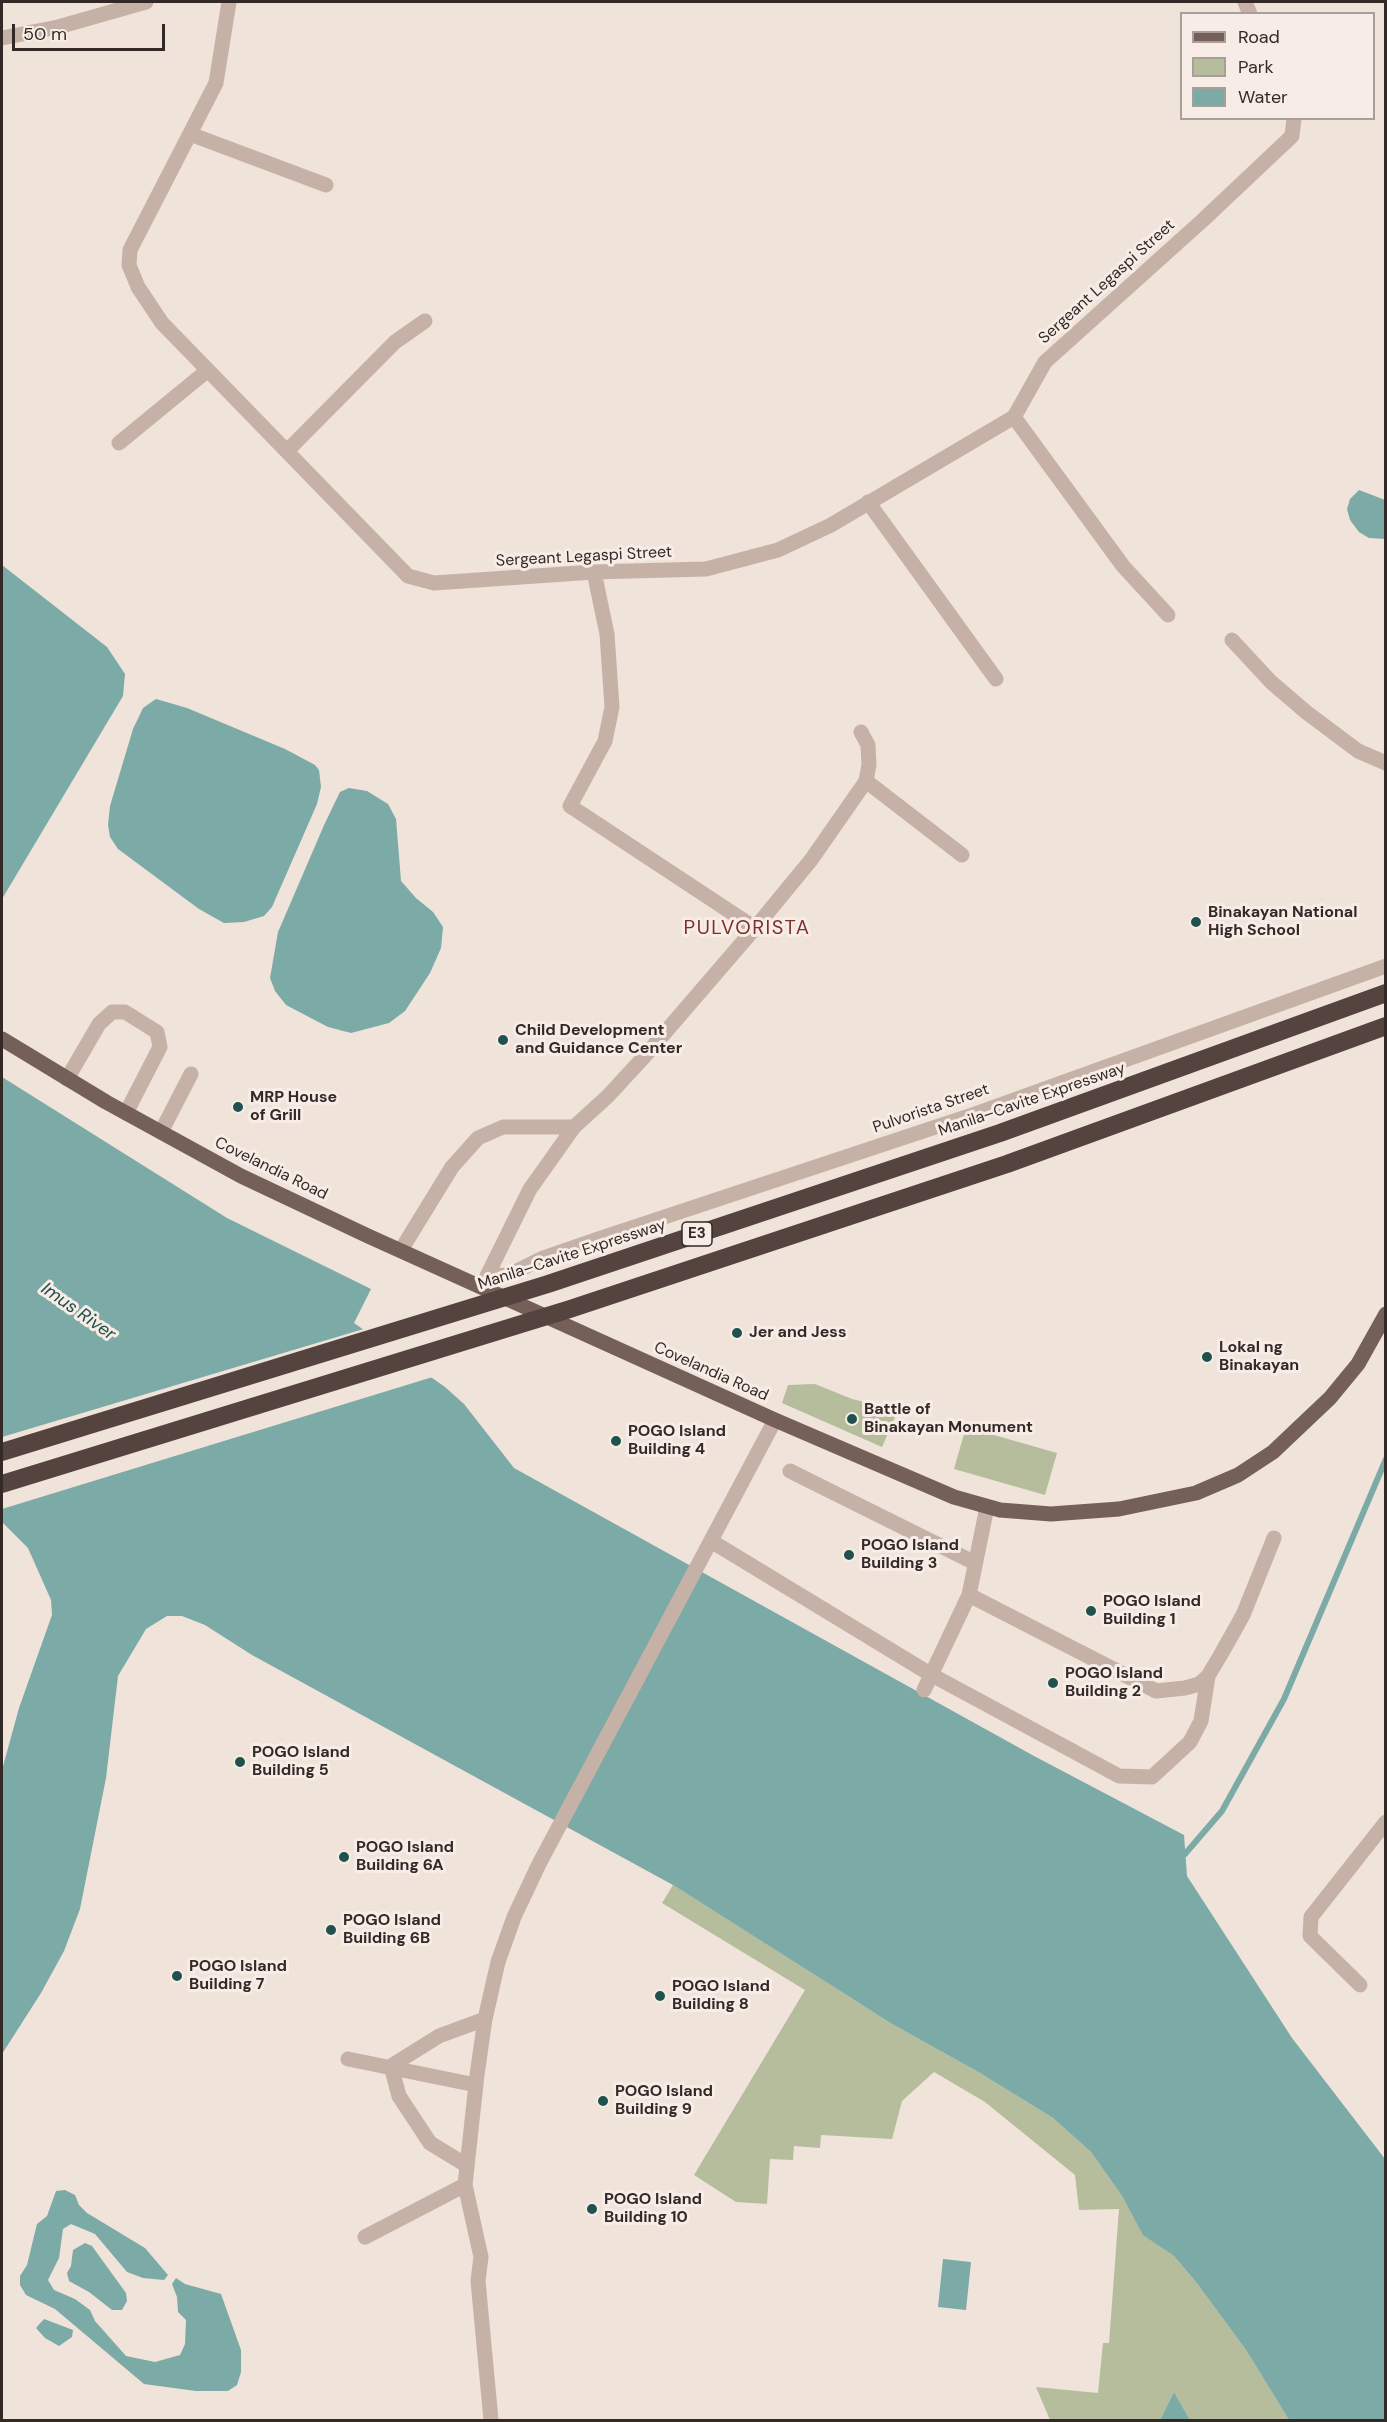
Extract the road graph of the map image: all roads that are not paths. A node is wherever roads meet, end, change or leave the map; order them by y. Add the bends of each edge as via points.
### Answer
1 (146, 2) edge
2 (229, 2) edge
3 (2, 38) edge
4 (1294, 120) edge
5 (190, 134) junction
6 (326, 185) dead end
7 (425, 321) dead end
8 (208, 370) junction
9 (1014, 417) junction
10 (118, 443) dead end
11 (287, 452) junction
12 (868, 502) junction
13 (594, 572) junction
14 (1168, 615) dead end
15 (1232, 640) dead end
16 (996, 679) dead end
17 (861, 732) dead end
18 (1386, 763) edge
19 (866, 781) junction
20 (962, 855) dead end
21 (755, 928) junction
22 (1386, 966) edge
23 (1386, 993) edge
24 (1386, 1026) edge
25 (2, 1039) edge
26 (191, 1074) dead end
27 (67, 1079) junction
28 (126, 1113) junction
29 (573, 1126) junction
30 (161, 1132) junction
31 (401, 1250) junction
32 (484, 1281) junction
33 (1386, 1314) edge
34 (775, 1420) junction
35 (2, 1452) edge
36 (790, 1471) dead end
37 (2, 1484) edge
38 (987, 1507) junction
39 (1274, 1538) dead end
40 (711, 1541) junction
41 (975, 1563) junction
42 (969, 1595) junction
43 (930, 1674) junction
44 (1208, 1676) junction
45 (924, 1690) dead end
46 (1386, 1822) edge
47 (1360, 1985) dead end
48 (485, 2019) junction
49 (348, 2059) dead end
50 (392, 2066) junction
51 (476, 2085) junction
52 (466, 2165) junction
53 (465, 2185) junction
54 (365, 2238) dead end
55 (491, 2421) edge

1 - 3 street
2 - 5 street, Sergeant Legaspi Street via 216,83
4 - 9 street, Sergeant Legaspi Street via 1292,136 1045,363
5 - 6 street
5 - 8 street, Sergeant Legaspi Street via 130,250 129,266 162,323
7 - 11 street via 395,342
8 - 10 street
8 - 11 street, Sergeant Legaspi Street
9 - 12 street, Sergeant Legaspi Street
9 - 14 street via 1123,566
11 - 13 street, Sergeant Legaspi Street via 408,576 434,583
12 - 13 street, Sergeant Legaspi Street via 778,550 742,561 706,569
12 - 16 street
13 - 21 street via 607,634 612,707 605,741 570,806
15 - 18 street via 1306,712 1358,751
17 - 19 street via 868,745
19 - 20 street
19 - 21 street via 811,860
21 - 29 street via 643,1058
22 - 32 street, Pulvorista Street via 975,1114 576,1246 509,1275
23 - 35 highway, Manila–Cavite Expressway / E3 via 1000,1132 548,1284
24 - 37 highway, E3 via 1007,1164 604,1298
25 - 27 main road, Covelandia Road
26 - 30 street
27 - 28 main road, Covelandia Road
27 - 28 street via 99,1024 112,1012 125,1011 157,1032 160,1047
28 - 30 main road, Covelandia Road
29 - 31 street via 503,1127 478,1138 452,1167
29 - 32 street via 530,1189
30 - 31 main road, Covelandia Road via 241,1176
31 - 32 main road, Covelandia Road
32 - 34 main road, Covelandia Road via 611,1348
33 - 38 main road, Covelandia Road via 1358,1364 1330,1398 1273,1452 1239,1475 1196,1492 1119,1509 1051,1514
34 - 38 main road, Covelandia Road via 954,1497
34 - 40 street
36 - 41 street
38 - 41 street
39 - 44 street via 1243,1615
40 - 43 street
40 - 48 street via 514,1917 498,1962
41 - 42 street
42 - 43 street
42 - 44 street via 1156,1691 1199,1684
43 - 44 street via 1119,1776 1152,1777 1190,1742 1201,1721
43 - 45 street
46 - 47 street via 1311,1917 1310,1936
48 - 50 street via 439,2036
48 - 51 street
49 - 50 street
50 - 51 street
50 - 52 street via 399,2096 430,2143
51 - 52 street
52 - 53 street
53 - 54 street
53 - 55 street via 481,2258 478,2281

